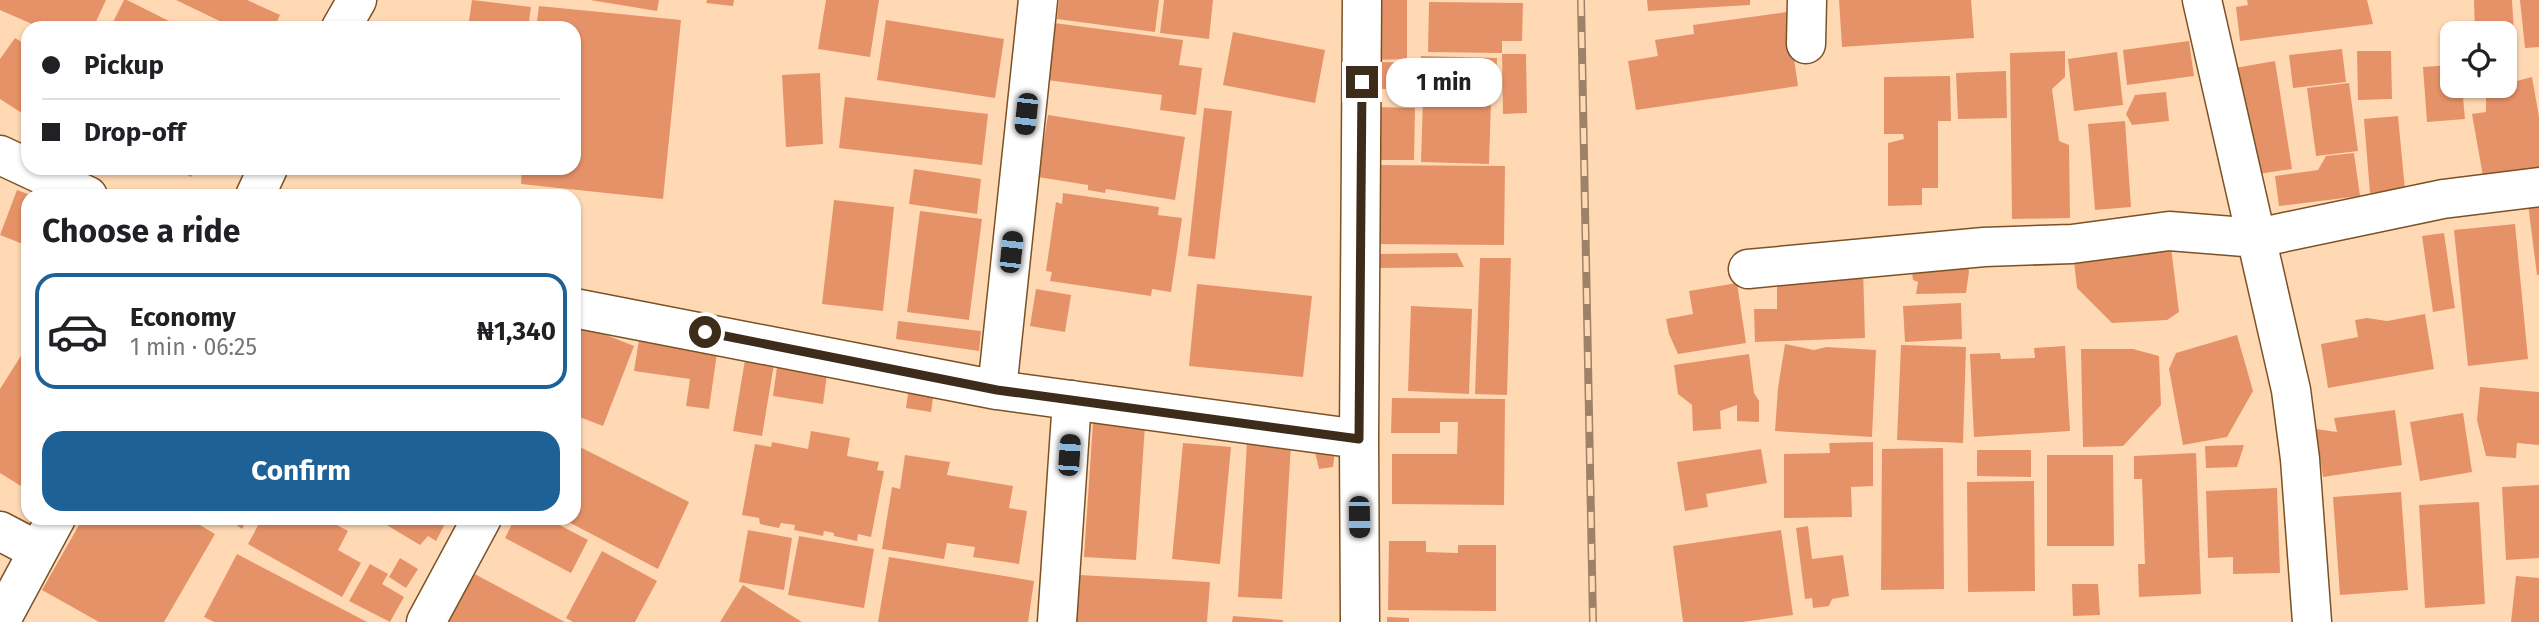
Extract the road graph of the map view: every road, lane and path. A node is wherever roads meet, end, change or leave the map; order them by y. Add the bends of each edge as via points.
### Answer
1 (357, 0) edge
2 (1038, 0) edge
3 (1362, 0) edge
4 (1807, 0) edge
5 (2202, 0) edge
6 (345, 21) edge
7 (1806, 44) dead end
8 (0, 155) edge
9 (21, 165) edge
10 (43, 175) edge
11 (2539, 187) edge
12 (73, 189) edge
13 (2257, 238) junction
14 (1748, 269) dead end
15 (581, 316) edge
16 (997, 390) junction
17 (1072, 400) junction
18 (1359, 439) junction
19 (52, 525) edge
20 (478, 525) edge
21 (0, 531) edge
22 (38, 551) junction
23 (0, 622) edge
24 (426, 622) edge
25 (1057, 622) edge
26 (1360, 622) edge
27 (2312, 622) edge

1 - 6 street
2 - 16 street
3 - 18 street
4 - 7 street
5 - 13 street
8 - 9 street
10 - 12 street
11 - 13 street via 2443,199
13 - 14 street via 2169,231 2072,244 1984,247
13 - 27 street via 2291,390
15 - 16 street via 778,345
16 - 17 street
17 - 18 street
17 - 25 street
18 - 26 street
19 - 22 street
20 - 24 street
21 - 22 street
22 - 23 street

